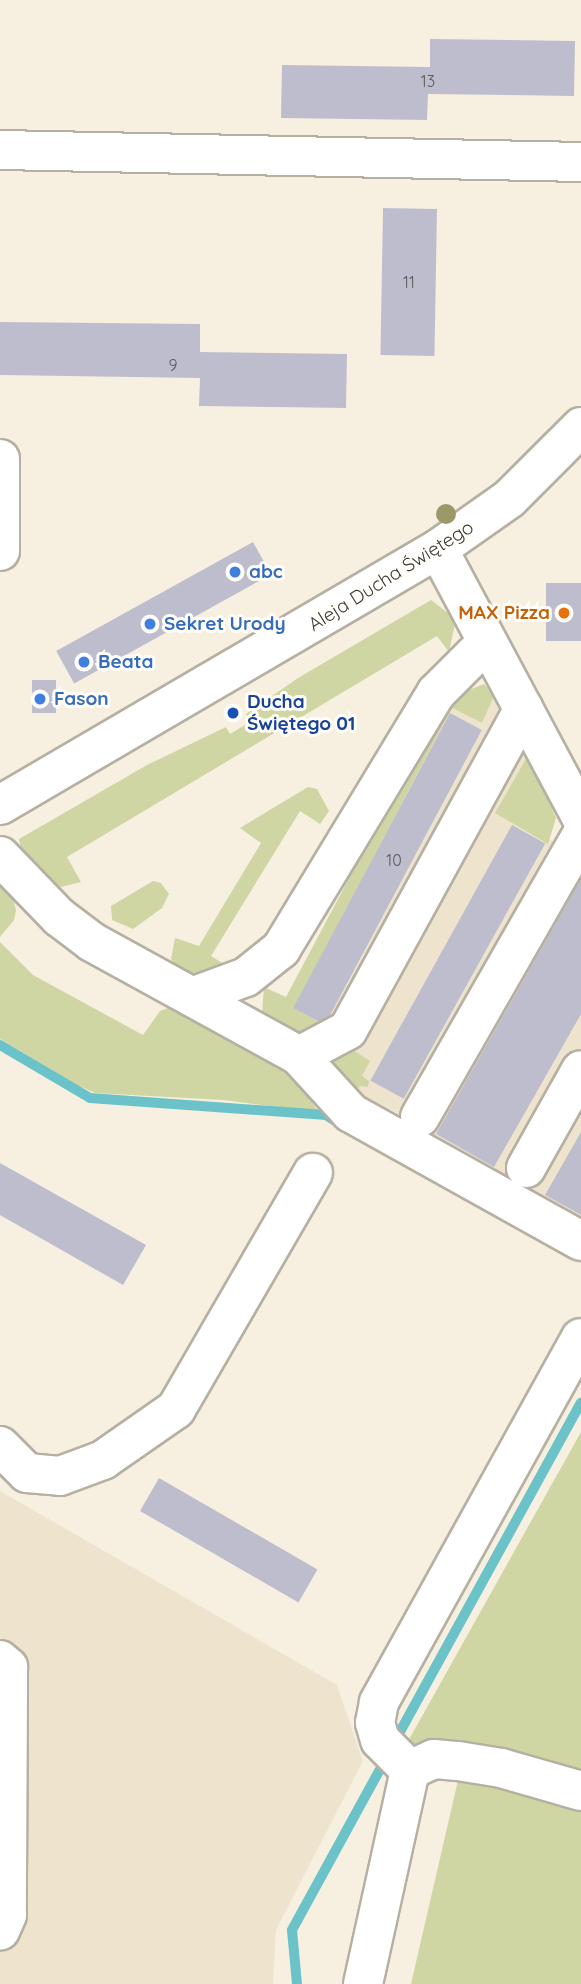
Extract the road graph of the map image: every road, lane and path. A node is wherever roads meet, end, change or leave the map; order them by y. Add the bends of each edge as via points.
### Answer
1 (0, 150) edge
2 (581, 162) edge
3 (580, 429) edge
4 (0, 459) edge
5 (438, 549) junction
6 (0, 551) edge
7 (487, 642) junction
8 (524, 709) junction
9 (0, 805) edge
10 (581, 817) edge
11 (581, 836) edge
12 (0, 856) edge
13 (194, 996) junction
14 (299, 1056) junction
15 (581, 1070) edge
16 (420, 1117) dead end
17 (526, 1168) dead end
18 (313, 1173) dead end
19 (581, 1241) edge
20 (581, 1338) edge
21 (0, 1446) edge
22 (0, 1660) edge
23 (410, 1770) junction
24 (581, 1791) edge
25 (0, 1931) edge
26 (363, 1984) edge

1 - 2 street
3 - 5 street, Aleja Ducha Świętego via 509,499
4 - 6 street
5 - 7 street
5 - 9 street, Aleja Ducha Świętego
7 - 8 street
7 - 13 street via 436,693 281,948 246,977
8 - 10 street
8 - 14 street via 348,1030
11 - 16 street
12 - 13 street via 59,917 92,942 135,970
13 - 14 street
14 - 19 street via 351,1113
15 - 17 street
18 - 21 street via 176,1409 103,1461 60,1476 27,1473
20 - 23 street via 379,1702 375,1723 380,1740
22 - 25 street via 8,1667 8,1689 7,1915
23 - 24 street via 434,1759 458,1761
23 - 26 street

